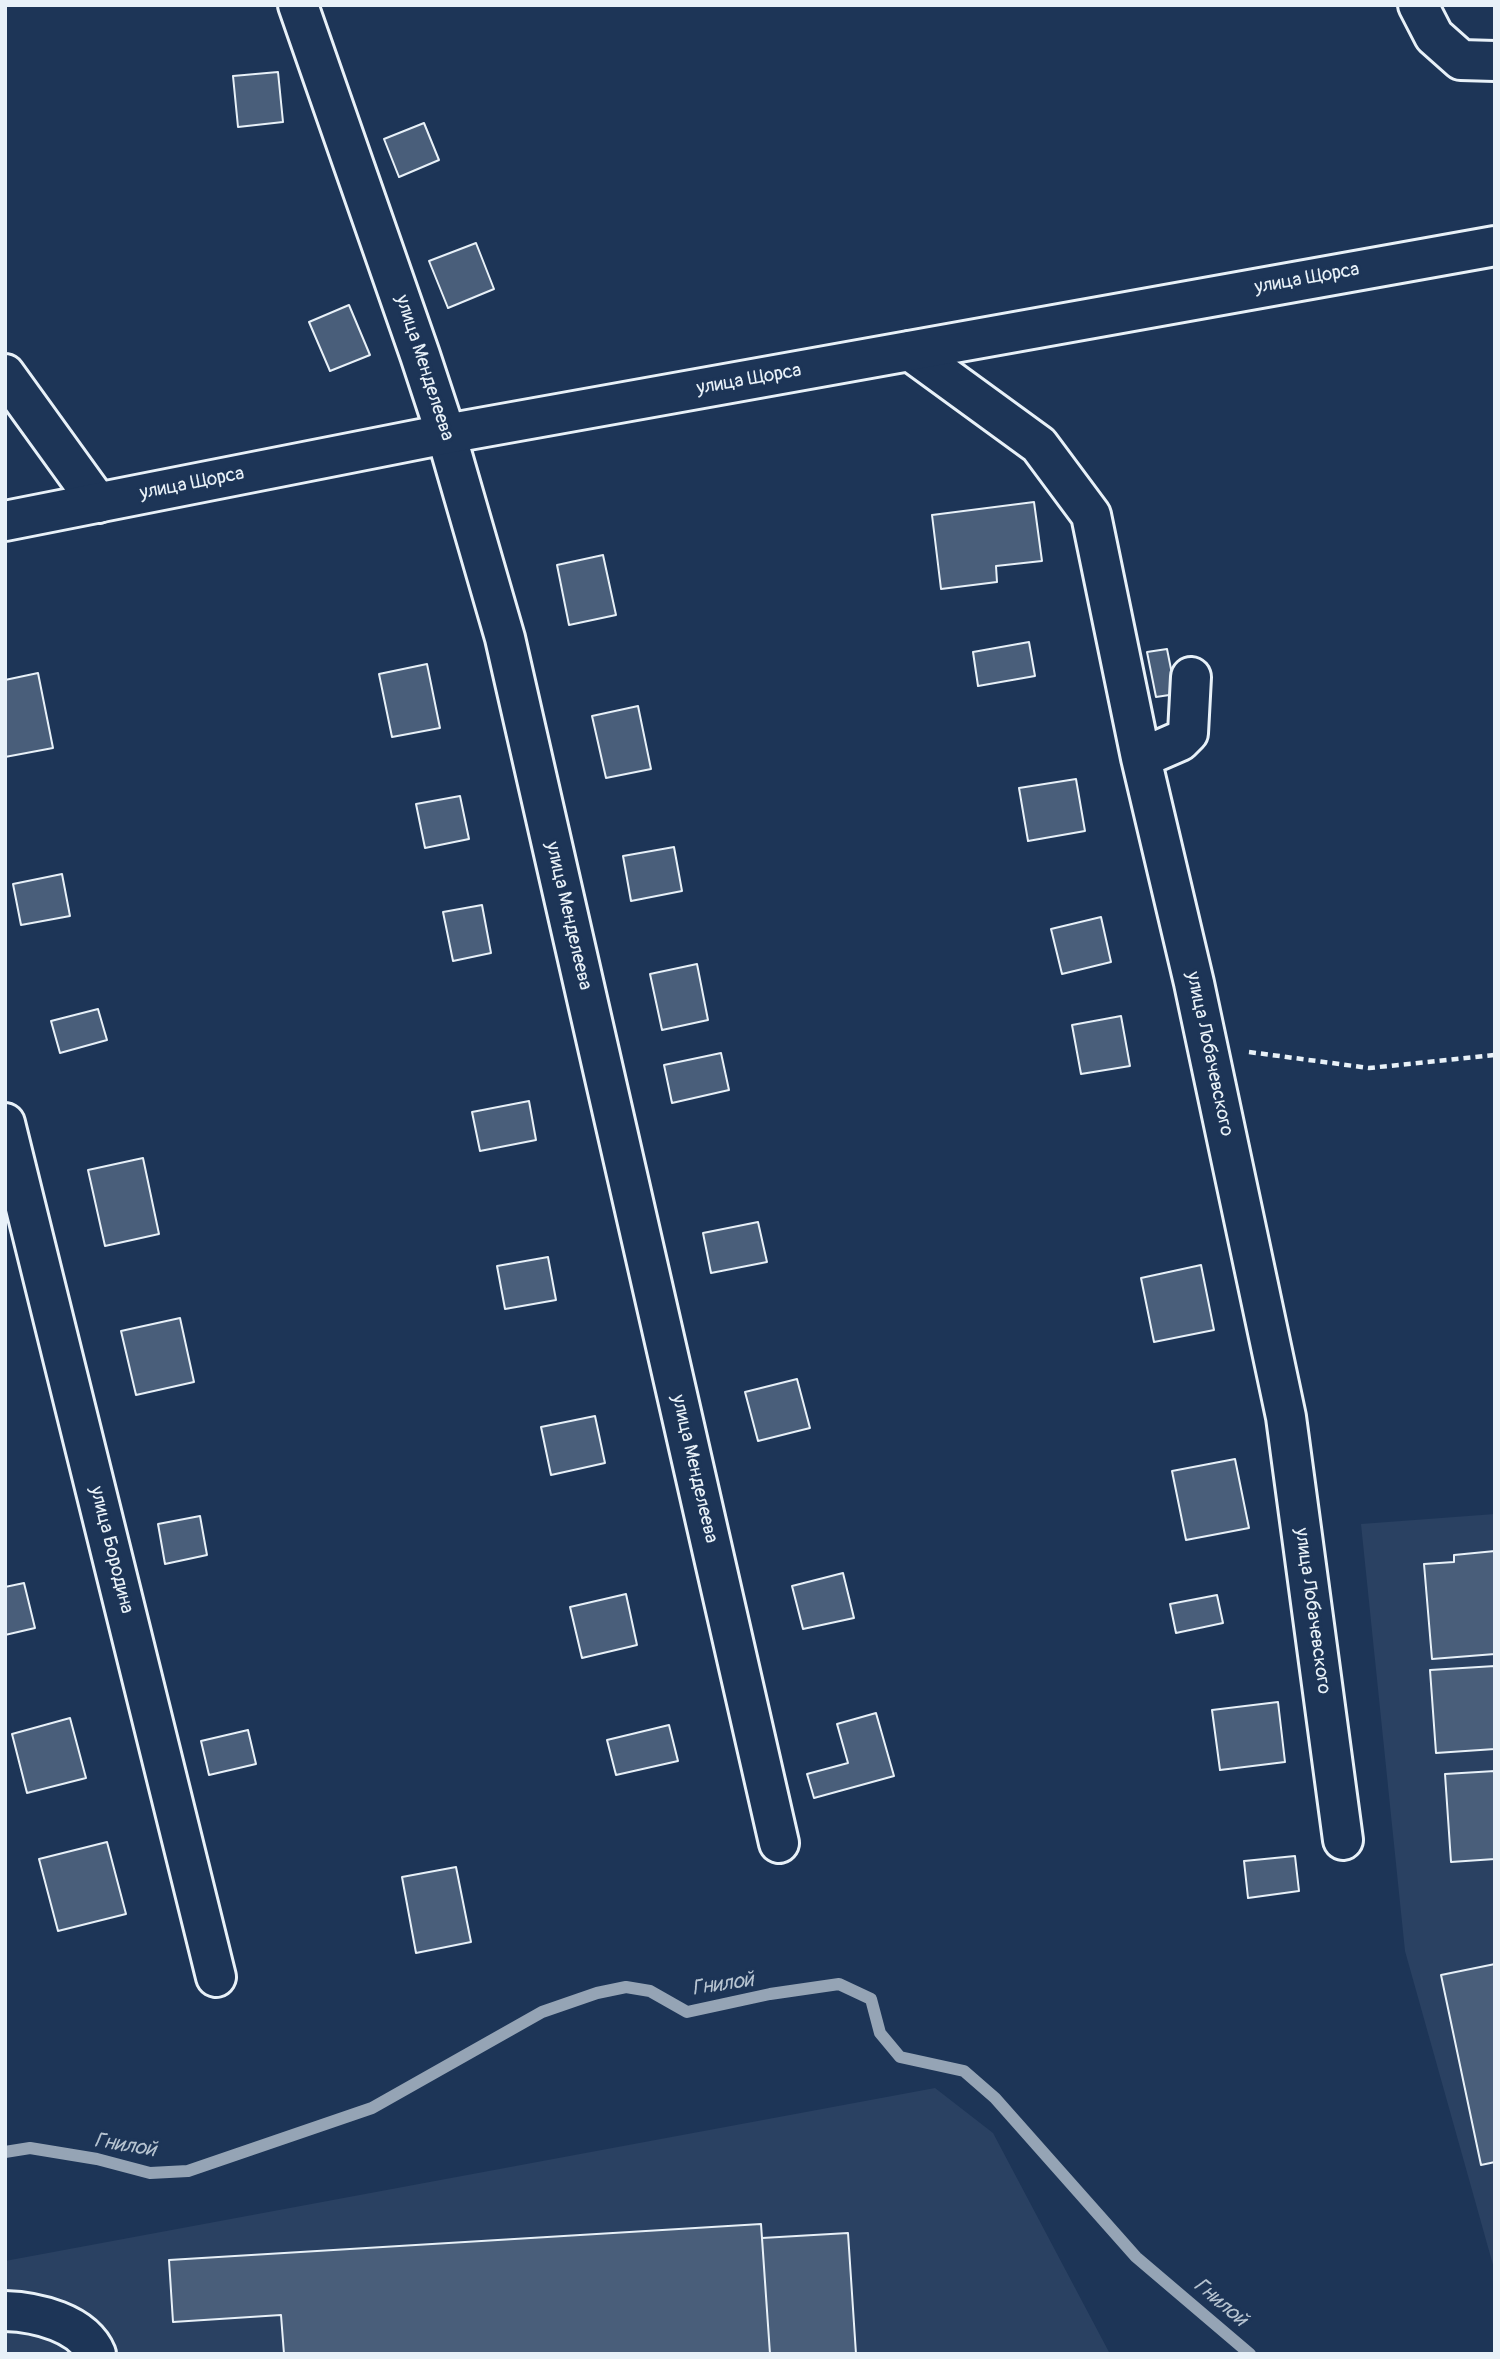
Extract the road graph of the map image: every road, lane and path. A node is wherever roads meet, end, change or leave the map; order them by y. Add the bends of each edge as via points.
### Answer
1 (298, 5) edge
2 (1418, 5) edge
3 (1495, 61) edge
4 (1495, 246) edge
5 (910, 351) junction
6 (5, 374) edge
7 (446, 434) junction
8 (98, 503) junction
9 (5, 521) edge
10 (1191, 677) dead end
11 (1141, 758) junction
12 (1209, 1052) junction
13 (1495, 1055) edge
14 (5, 1123) edge
15 (1343, 1840) dead end
16 (779, 1843) dead end
17 (216, 1977) dead end
18 (5, 2311) edge
19 (96, 2354) edge

1 - 7 street, улица Менделеева
2 - 3 street via 1434,36 1461,60
4 - 5 street, улица Щорса
5 - 7 street, улица Щорса
5 - 11 street, улица Лобачевского via 1040,445 1091,514
6 - 8 street
7 - 8 street, улица Щорса
7 - 16 street, улица Менделеева via 505,638
8 - 9 street, улица Щорса
10 - 11 street via 1188,733
11 - 12 street, улица Лобачевского
12 - 13 path via 1254,1052 1369,1068
12 - 15 street, улица Лобачевского via 1286,1417
14 - 17 street, улица Бородина
18 - 19 street via 60,2322 91,2341

